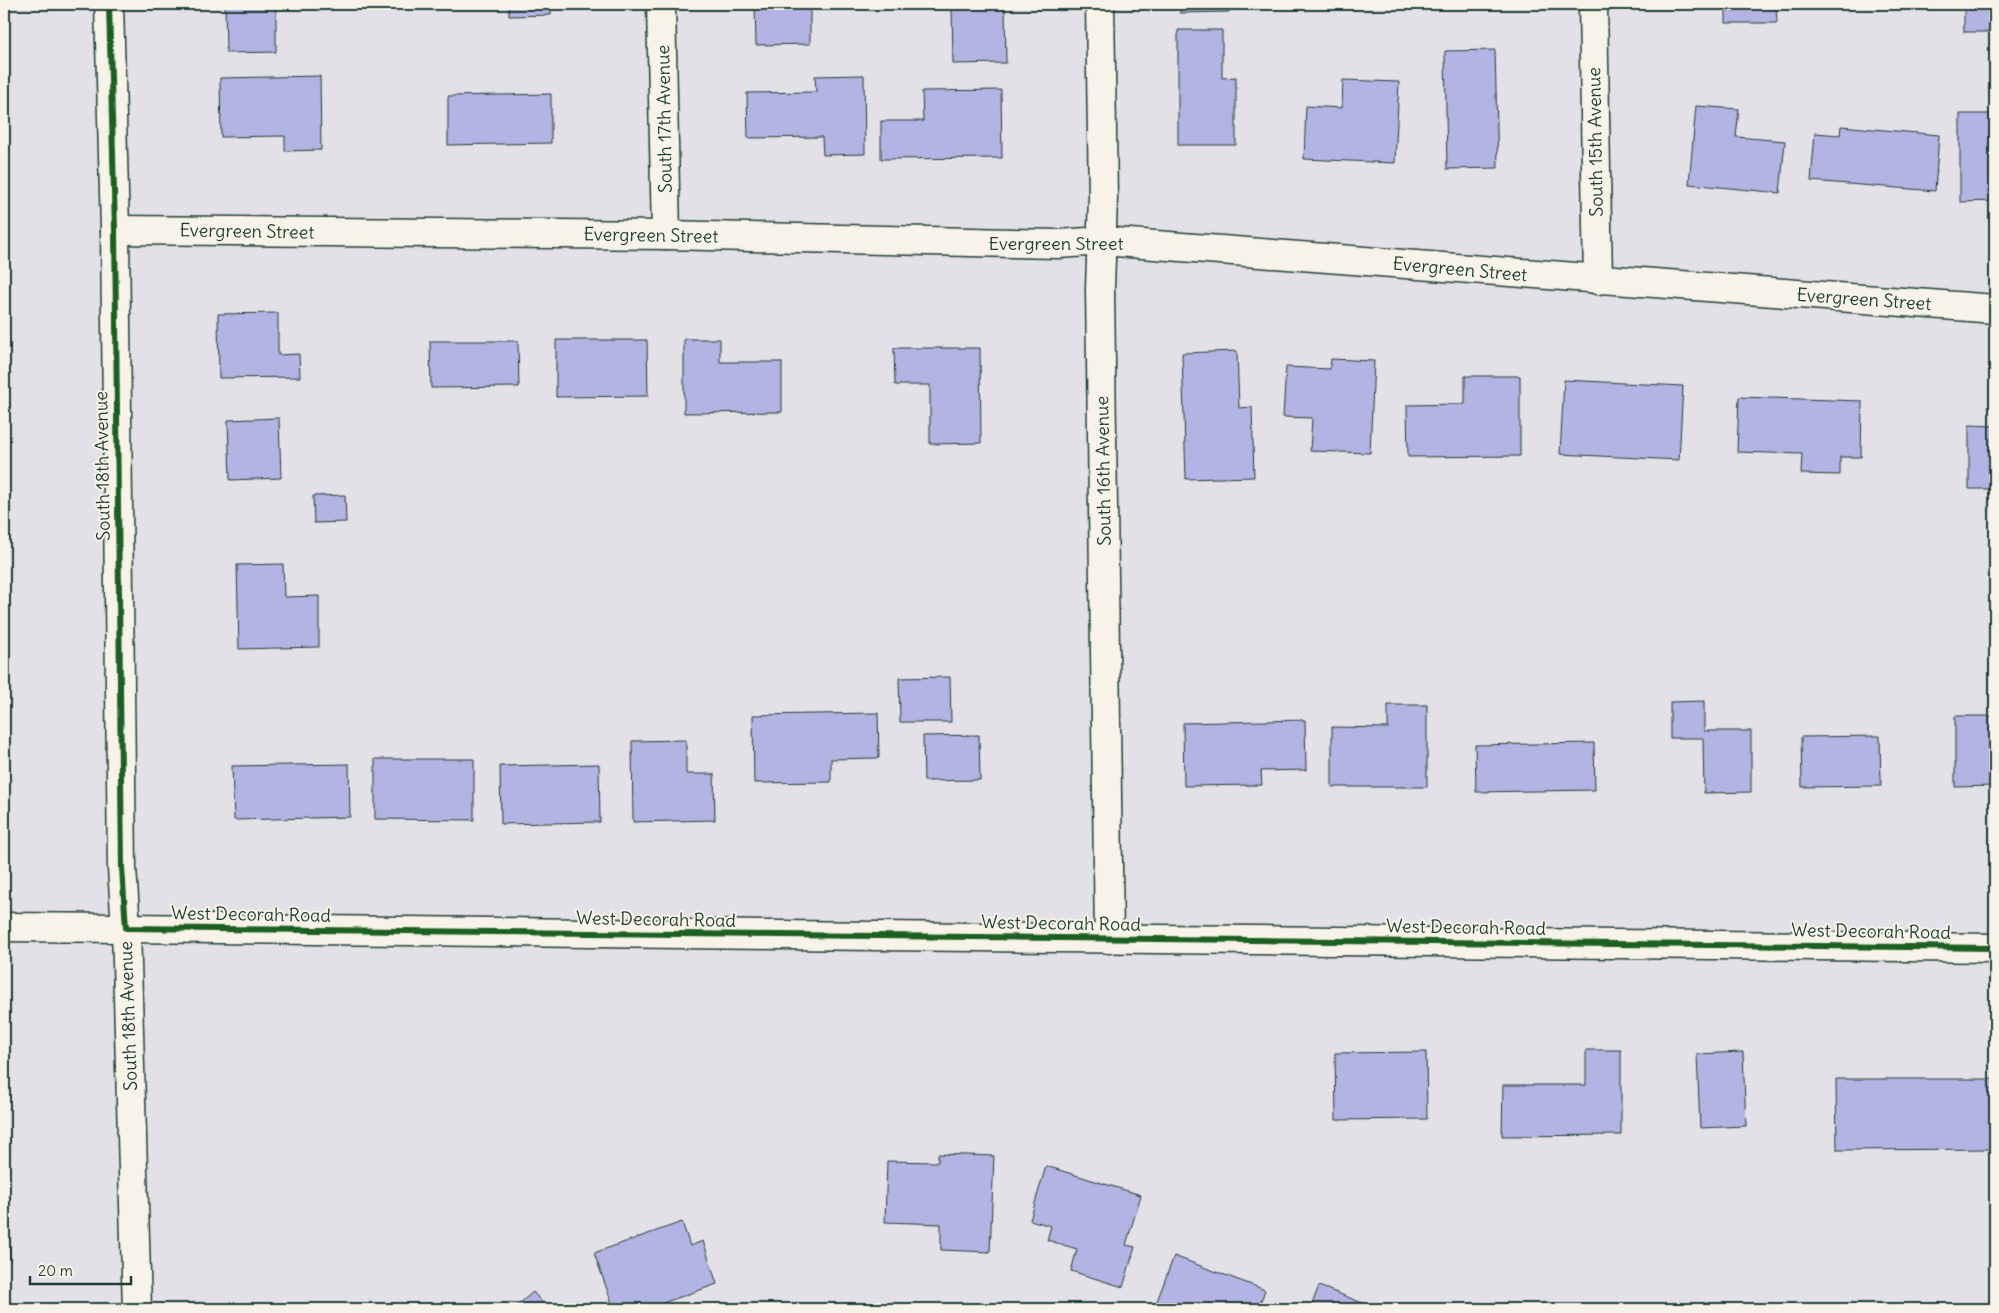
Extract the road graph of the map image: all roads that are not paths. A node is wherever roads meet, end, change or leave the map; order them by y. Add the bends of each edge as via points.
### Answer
1 (109, 4) edge
2 (661, 4) edge
3 (1100, 4) edge
4 (1593, 4) edge
5 (115, 230) junction
6 (666, 235) junction
7 (1103, 242) junction
8 (1598, 280) junction
9 (1995, 309) edge
10 (4, 927) edge
11 (126, 928) junction
12 (1109, 939) junction
13 (1995, 948) edge
14 (137, 1309) edge

1 - 5 street, South 18th Avenue
2 - 6 street, South 17th Avenue
3 - 7 street, South 16th Avenue
4 - 8 street, South 15th Avenue
5 - 6 street, Evergreen Street
5 - 11 street, South 18th Avenue via 122,868
6 - 7 street, Evergreen Street via 1058,244
7 - 8 street, Evergreen Street
7 - 12 street, South 16th Avenue via 1100,289
8 - 9 street, Evergreen Street
10 - 11 street, West Decorah Road
11 - 12 street, West Decorah Road
11 - 14 street, South 18th Avenue
12 - 13 street, West Decorah Road

